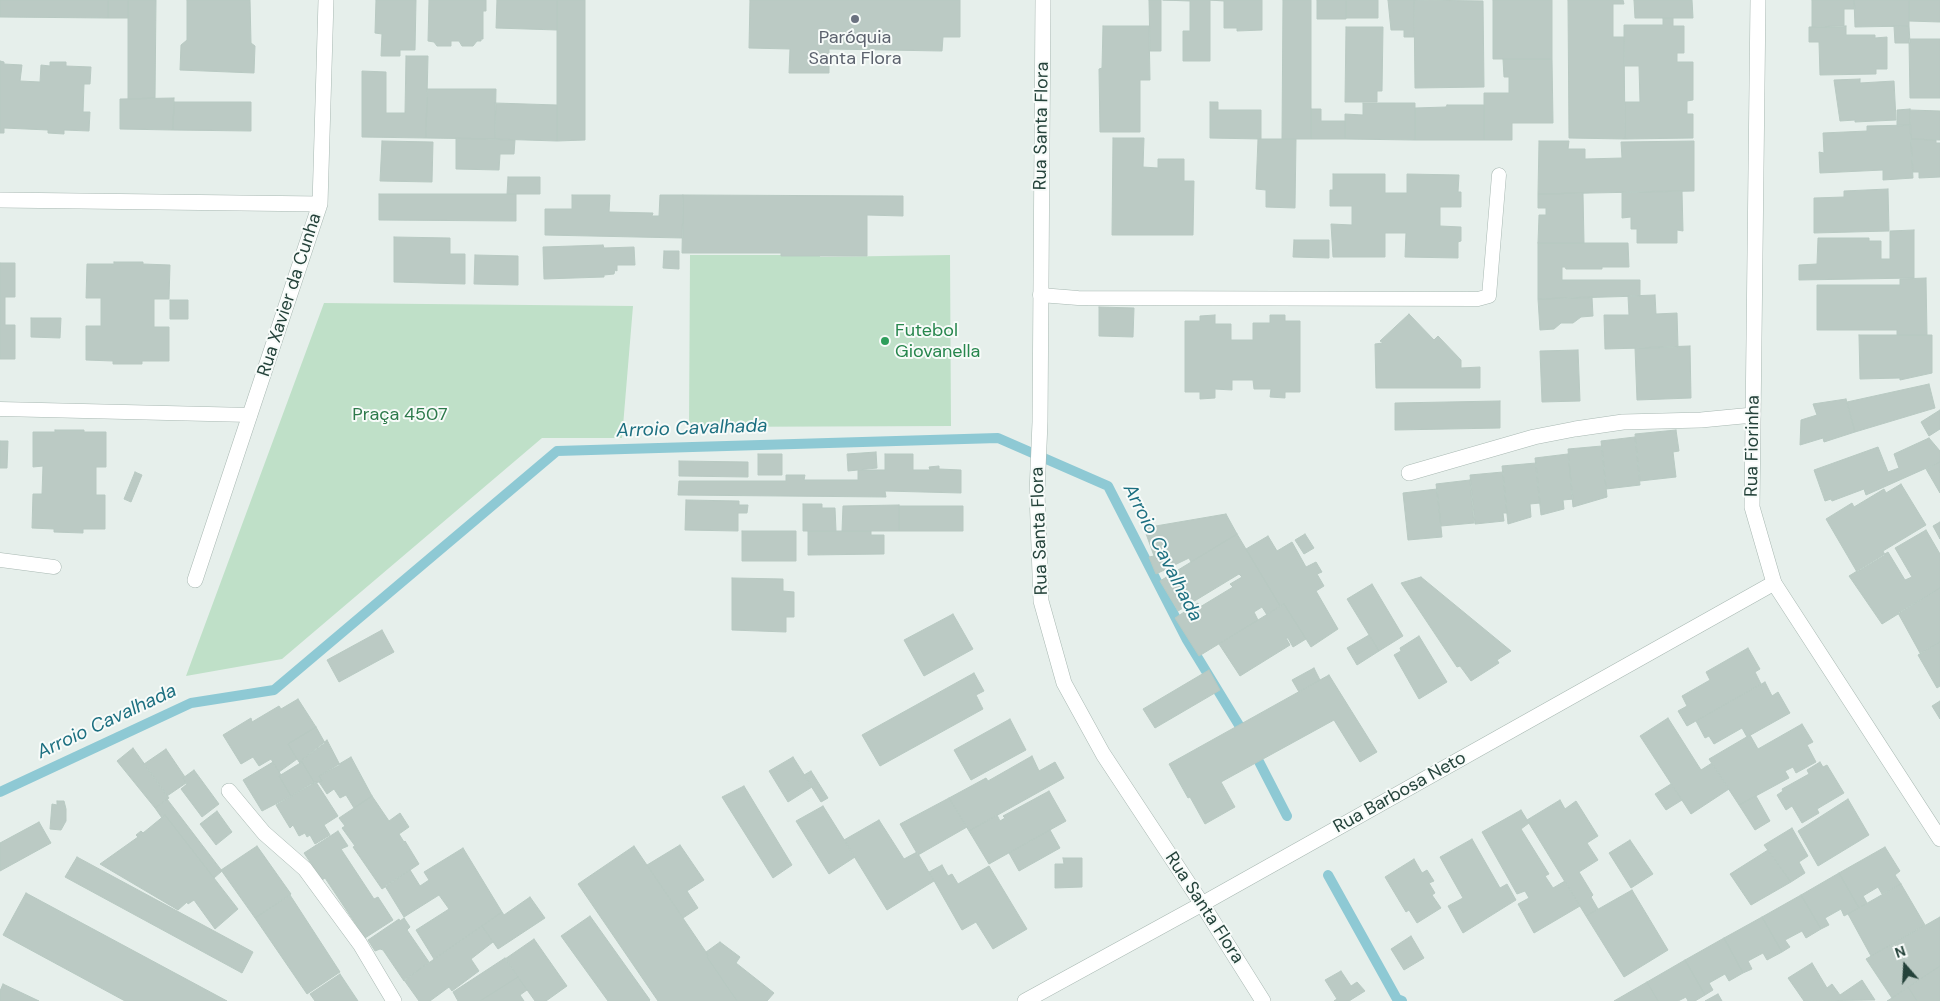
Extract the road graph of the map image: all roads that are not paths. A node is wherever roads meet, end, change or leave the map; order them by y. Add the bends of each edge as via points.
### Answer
1 (326, 0) edge
2 (1043, 0) edge
3 (1758, 0) edge
4 (1499, 175) dead end
5 (0, 200) edge
6 (320, 204) junction
7 (1040, 295) junction
8 (0, 409) edge
9 (250, 414) junction
10 (1753, 415) junction
11 (1409, 473) dead end
12 (0, 560) edge
13 (54, 568) dead end
14 (194, 580) dead end
15 (1774, 583) junction
16 (229, 791) dead end
17 (1940, 839) edge
18 (1202, 904) junction
19 (394, 1001) edge
20 (1025, 1001) edge
21 (1263, 1001) edge

1 - 6 street, Rua Xavier da Cunha
2 - 7 street, Rua Santa Flora
3 - 10 street, Rua Fiorinha
4 - 7 lane via 1489,296 1478,299 1078,298
5 - 6 street
6 - 9 street, Rua Xavier da Cunha
7 - 18 street, Rua Santa Flora via 1037,493 1041,601 1064,683 1103,754
8 - 9 lane
9 - 14 street, Rua Xavier da Cunha
10 - 11 street via 1623,422 1575,429
10 - 15 street, Rua Fiorinha via 1752,507
12 - 13 lane
15 - 17 street, Rua Fiorinha
15 - 18 street, Rua Barbosa Neto
16 - 19 street via 264,833 305,869 360,944
18 - 20 street, Rua Barbosa Neto
18 - 21 street, Rua Santa Flora

